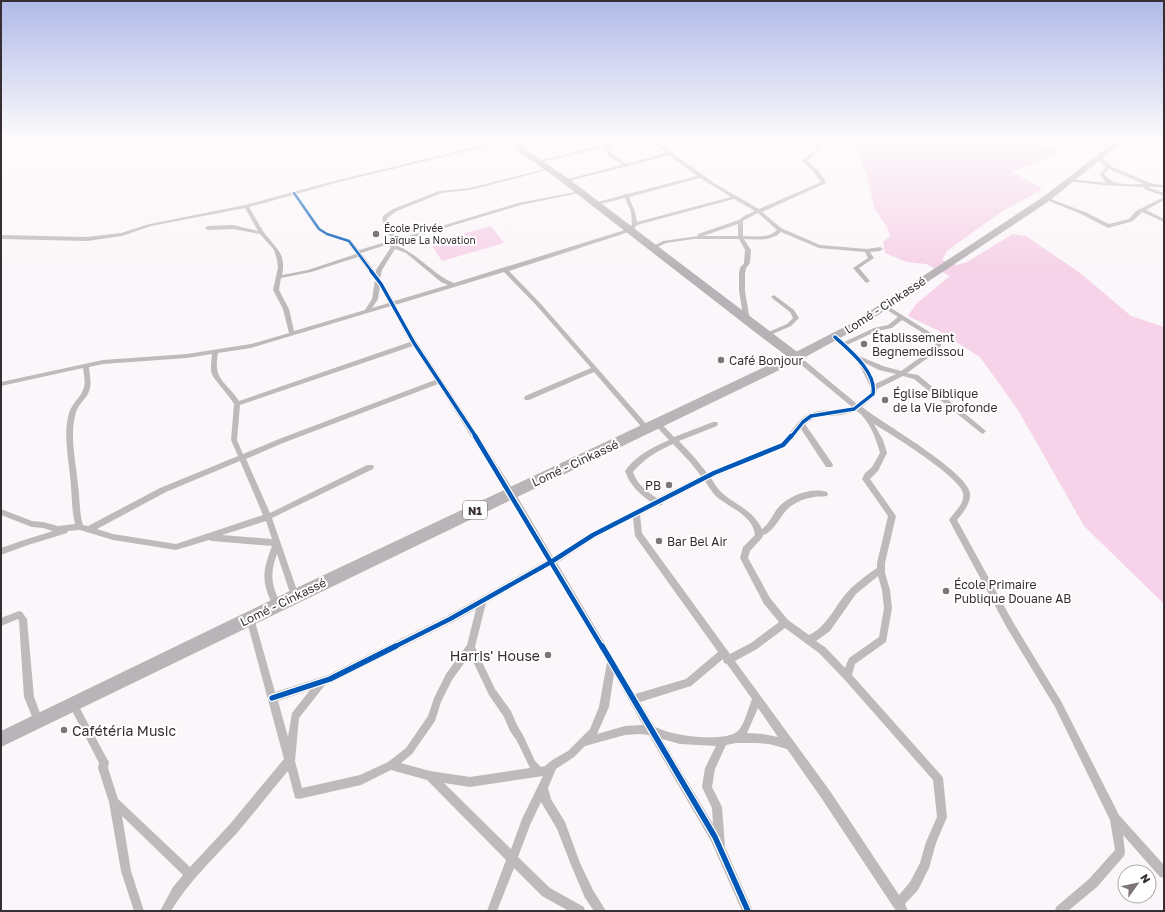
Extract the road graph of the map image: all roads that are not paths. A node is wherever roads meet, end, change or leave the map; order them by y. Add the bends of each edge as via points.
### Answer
1 (337, 183) edge
2 (495, 183) edge
3 (568, 183) edge
4 (676, 183) edge
5 (712, 183) edge
6 (823, 183) edge
7 (1065, 183) edge
8 (1092, 183) edge
9 (1111, 183) edge
10 (1146, 183) edge
11 (1115, 185) junction
12 (1142, 186) junction
13 (1154, 186) junction
14 (1164, 186) edge
15 (1164, 190) edge
16 (579, 192) junction
17 (294, 193) junction
18 (626, 195) junction
19 (1164, 195) edge
20 (735, 197) junction
21 (1164, 198) edge
22 (1046, 199) junction
23 (596, 204) junction
24 (246, 206) junction
25 (1150, 207) junction
26 (1142, 210) junction
27 (758, 211) junction
28 (1162, 220) edge
29 (741, 221) junction
30 (633, 227) junction
31 (208, 228) dead end
32 (779, 229) junction
33 (262, 233) junction
34 (1, 237) edge
35 (694, 237) junction
36 (740, 237) junction
37 (756, 239) junction
38 (397, 241) junction
39 (387, 244) junction
40 (746, 245) junction
41 (394, 246) junction
42 (652, 248) junction
43 (880, 249) dead end
44 (867, 251) junction
45 (359, 254) junction
46 (504, 270) junction
47 (280, 277) junction
48 (377, 278) junction
49 (867, 281) dead end
50 (453, 285) junction
51 (774, 297) dead end
52 (391, 304) junction
53 (884, 306) junction
54 (367, 311) junction
55 (902, 317) junction
56 (747, 321) junction
57 (292, 333) junction
58 (766, 335) junction
59 (839, 340) junction
60 (414, 343) junction
61 (215, 353) junction
62 (796, 357) junction
63 (858, 358) junction
64 (86, 365) junction
65 (595, 369) junction
66 (902, 374) junction
67 (439, 381) junction
68 (1, 384) edge
69 (874, 388) junction
70 (527, 398) dead end
71 (237, 404) junction
72 (858, 407) junction
73 (866, 414) junction
74 (801, 423) junction
75 (715, 424) dead end
76 (652, 426) junction
77 (983, 431) dead end
78 (674, 441) junction
79 (242, 456) junction
80 (830, 465) dead end
81 (370, 467) dead end
82 (706, 478) junction
83 (511, 493) junction
84 (824, 494) dead end
85 (659, 503) junction
86 (1, 512) edge
87 (636, 514) junction
88 (268, 516) junction
89 (80, 527) junction
90 (88, 530) junction
91 (759, 533) junction
92 (208, 537) junction
93 (277, 543) junction
94 (1, 552) edge
95 (551, 562) junction
96 (881, 570) junction
97 (295, 596) junction
98 (482, 601) junction
99 (277, 605) junction
100 (250, 618) junction
101 (1, 622) edge
102 (785, 623) junction
103 (809, 640) junction
104 (471, 647) junction
105 (725, 657) junction
106 (611, 662) junction
107 (847, 676) junction
108 (321, 684) junction
109 (272, 698) junction
110 (634, 699) junction
111 (756, 700) junction
112 (73, 704) junction
113 (38, 721) junction
114 (654, 733) junction
115 (736, 738) junction
116 (1, 739) edge
117 (723, 741) junction
118 (583, 742) junction
119 (790, 745) junction
120 (290, 760) junction
121 (555, 764) junction
122 (391, 765) junction
123 (539, 772) junction
124 (430, 776) junction
125 (543, 788) junction
126 (114, 802) junction
127 (1115, 818) junction
128 (720, 848) junction
129 (512, 856) junction
130 (1164, 873) edge
131 (190, 875) junction
132 (900, 908) edge
133 (139, 911) edge
134 (165, 911) edge
135 (492, 911) edge
136 (580, 911) edge
137 (601, 911) edge
138 (748, 911) edge
139 (1060, 911) edge

1 - 17 street
2 - 38 street via 441,192 395,210 385,217 384,222
3 - 16 main road
4 - 18 street
5 - 20 street
6 - 27 street
7 - 22 highway, Lomé - Cinkassé / N1
8 - 11 street
9 - 11 street
10 - 13 street
11 - 12 street
12 - 13 street
12 - 19 street
13 - 14 street
13 - 15 street
16 - 23 main road
16 - 38 street via 520,204
17 - 24 street
17 - 45 street via 320,229 326,234 349,241
18 - 23 street
18 - 30 street via 633,212
20 - 27 street
20 - 30 street
21 - 25 street
22 - 26 street via 1108,226 1131,220
22 - 53 highway, Lomé - Cinkassé / N1
23 - 30 main road
24 - 33 street
24 - 34 street via 150,225 122,234 87,239
25 - 26 street
25 - 28 street
26 - 28 street
27 - 29 street
27 - 32 street
29 - 35 street
29 - 36 street
30 - 42 main road
30 - 46 street
31 - 33 street via 233,227
32 - 37 street via 775,235
32 - 44 street via 814,245
33 - 47 street via 279,255 282,265
35 - 36 street
35 - 42 street via 665,242
36 - 37 street
36 - 40 street
37 - 40 street
38 - 39 street
39 - 41 street
39 - 45 street
40 - 56 street via 747,263 742,272 742,291
41 - 48 street via 380,267
41 - 50 street via 416,257 443,281
42 - 56 main road
43 - 44 street
44 - 49 street via 871,258 856,268
45 - 47 street via 309,271
45 - 48 street
46 - 50 street
46 - 65 street via 529,294
47 - 57 street via 276,290 286,309
48 - 52 street
48 - 54 street via 374,299
50 - 52 street
51 - 58 street via 792,311 796,318 789,325
52 - 54 street
52 - 60 street
53 - 55 street
53 - 59 highway, Lomé - Cinkassé / N1
54 - 57 street
55 - 59 street via 890,327
55 - 66 street via 937,339 940,344
56 - 58 main road
57 - 61 street via 251,346
58 - 62 main road
59 - 62 highway, Lomé - Cinkassé / N1
59 - 63 street
60 - 67 street
60 - 71 street
61 - 64 street
61 - 71 street via 212,368 219,383
62 - 72 street
62 - 76 highway, Lomé - Cinkassé / N1
63 - 66 street
63 - 69 street
64 - 68 street
64 - 89 street via 86,392 73,411 69,443 76,516
65 - 70 street
65 - 76 street
66 - 69 street
66 - 77 street via 922,381
67 - 79 street
67 - 83 street
69 - 72 street via 873,394
71 - 79 street via 234,440
72 - 73 street
72 - 74 street via 812,416
73 - 96 street via 884,452 866,479 892,516
73 - 127 street via 926,455 958,480 965,489 964,505 953,520 1010,625 1058,704
74 - 80 street
74 - 82 street via 783,445
75 - 78 street
76 - 78 street
76 - 83 highway, Lomé - Cinkassé / N1
78 - 82 street
78 - 85 street via 642,457 629,471 630,477 640,489
79 - 88 street
79 - 90 street via 163,490
81 - 88 street
82 - 85 street
82 - 91 street via 718,493 743,511
83 - 95 street
83 - 97 highway, Lomé - Cinkassé / N1
84 - 91 street via 809,494 787,505 778,513 770,527
85 - 87 street
86 - 89 street via 32,524 58,529
87 - 95 street
87 - 105 street via 638,534
88 - 92 street
88 - 93 street
89 - 90 street
89 - 94 street
90 - 92 street via 176,547
91 - 102 street via 746,549 744,558 767,601
92 - 93 street
93 - 97 street
93 - 99 street via 266,576
95 - 98 street
95 - 106 street
96 - 103 street via 865,580 846,599 821,635
96 - 107 street via 888,608 883,639 852,661
97 - 99 highway, Lomé - Cinkassé / N1
98 - 104 street
98 - 108 street
99 - 100 highway, Lomé - Cinkassé / N1
100 - 109 street
100 - 112 highway, Lomé - Cinkassé / N1
101 - 113 street via 19,615 23,619 29,697
102 - 103 street
102 - 105 street via 754,646
103 - 107 street
104 - 122 street via 449,677 437,700 432,718 409,751
104 - 123 street via 492,692 508,714 532,764
105 - 110 street via 688,683
105 - 111 street
106 - 110 street
106 - 118 street via 604,707 593,732
107 - 132 street via 938,778 942,817 925,864
108 - 109 street
108 - 120 street via 295,716
109 - 120 street
110 - 114 street
111 - 115 street via 742,733
111 - 119 street
112 - 113 highway, Lomé - Cinkassé / N1
112 - 126 street via 104,762 103,768
113 - 116 highway, Lomé - Cinkassé / N1
114 - 117 street via 675,738
114 - 118 street via 642,729 632,730
114 - 128 street
115 - 117 street
115 - 119 street via 757,736
117 - 128 street via 710,768 707,787 717,807
118 - 121 street via 571,754
119 - 132 street
120 - 122 street via 300,794 361,780
120 - 131 street via 234,828
121 - 123 street
121 - 125 street
122 - 124 street
123 - 124 street via 470,782
124 - 129 street
125 - 129 street
125 - 137 street via 546,801 561,826 589,894
126 - 131 street
126 - 133 street via 126,871
127 - 130 street
127 - 139 street via 1120,852 1093,883
128 - 138 street
129 - 135 street
129 - 136 street via 546,892
131 - 134 street

